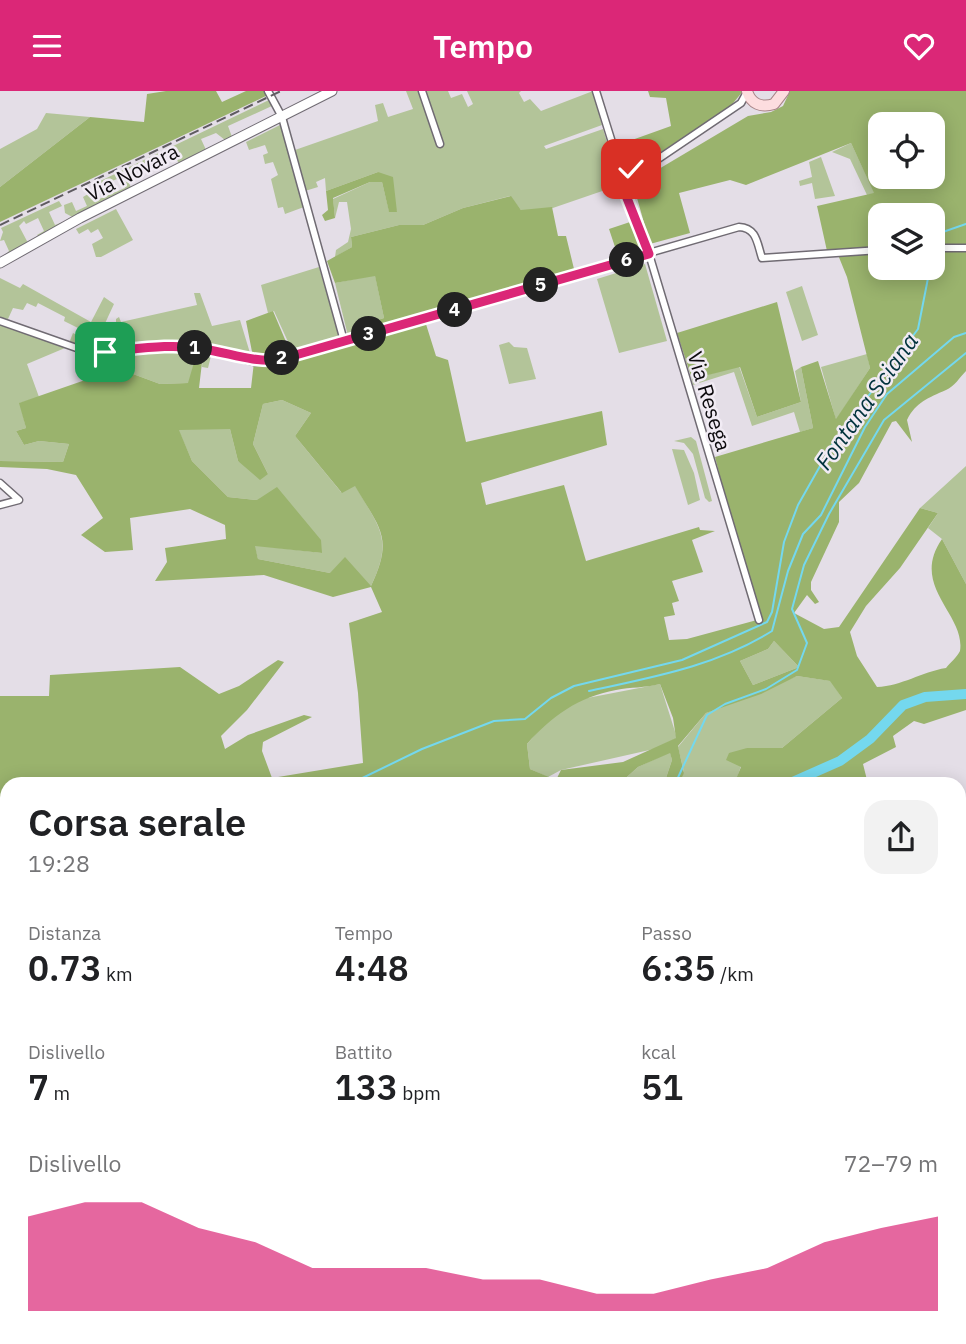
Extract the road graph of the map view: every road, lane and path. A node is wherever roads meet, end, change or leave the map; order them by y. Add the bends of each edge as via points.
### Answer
1 (268, 91) edge
2 (332, 91) edge
3 (422, 91) edge
4 (596, 91) edge
5 (747, 91) edge
6 (783, 91) edge
7 (741, 103) junction
8 (756, 104) junction
9 (282, 117) junction
10 (440, 144) dead end
11 (620, 168) junction
12 (635, 174) junction
13 (625, 193) junction
14 (945, 248) edge
15 (966, 248) edge
16 (868, 251) edge
17 (649, 254) junction
18 (0, 263) edge
19 (0, 321) edge
20 (344, 341) junction
21 (0, 483) edge
22 (0, 505) edge
23 (759, 620) dead end

1 - 9 street
2 - 9 main road, Via Novara
3 - 10 street
4 - 11 street
5 - 7 street
5 - 8 main road
6 - 8 main road via 774,104
7 - 8 street
7 - 12 street
9 - 18 main road, Via Novara
9 - 20 street
11 - 12 street
11 - 13 street via 612,181 614,188
12 - 13 street via 635,188
13 - 17 street, Via Resega
14 - 15 street
16 - 17 street via 762,258 754,234 739,227
17 - 20 street
17 - 23 street, Via Resega
19 - 20 street via 88,352 174,346 254,362 278,360
21 - 22 street via 19,500

